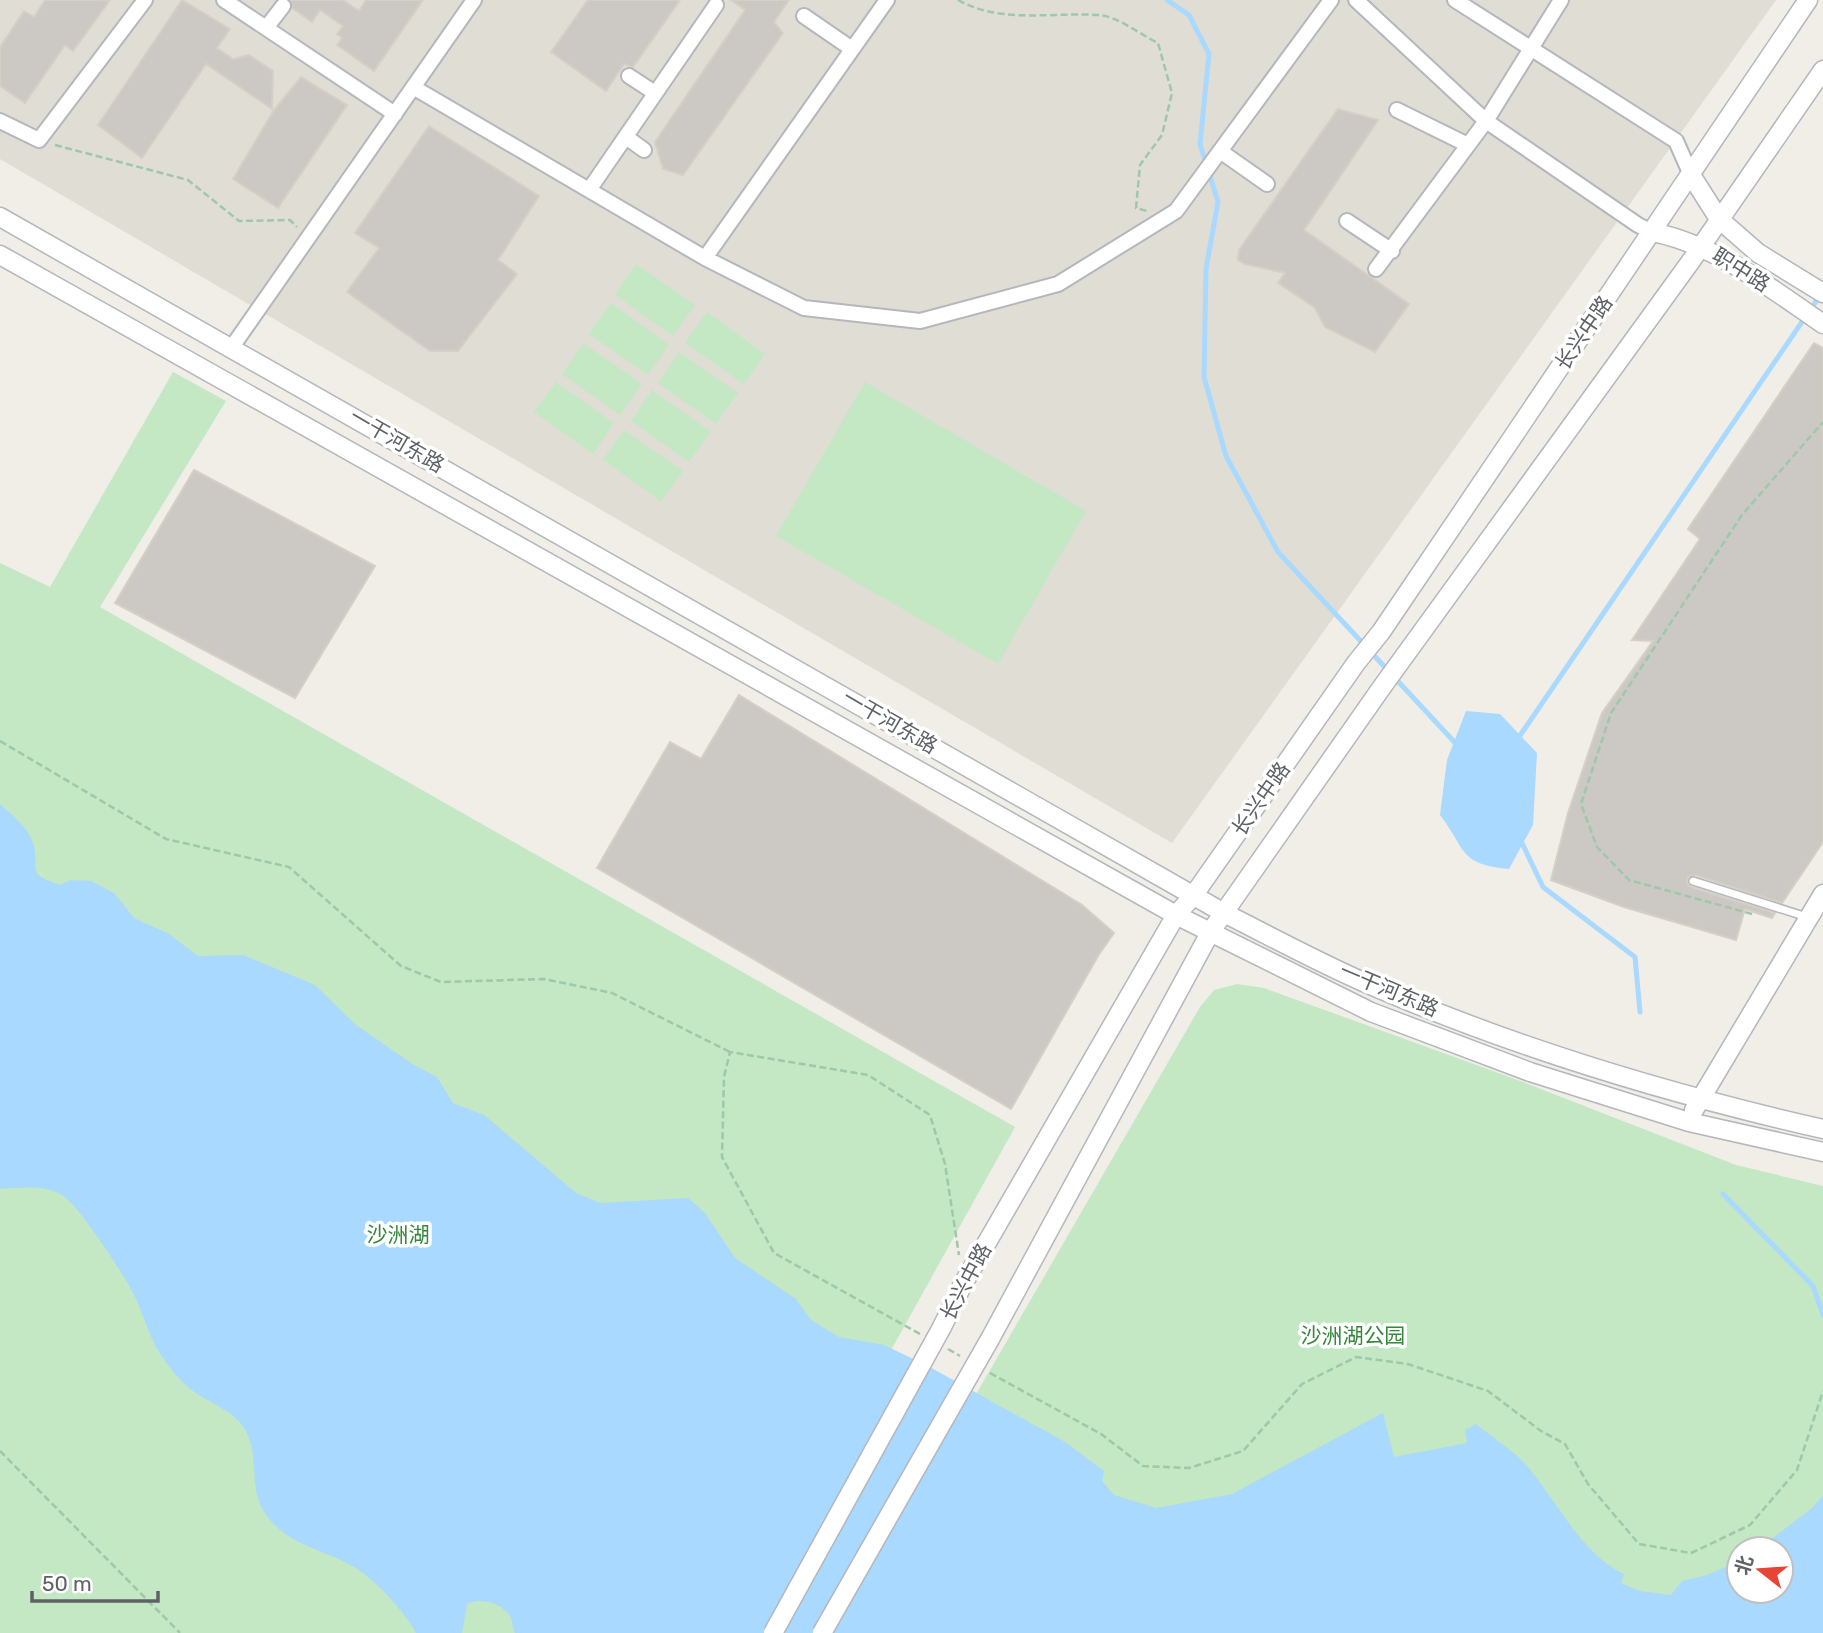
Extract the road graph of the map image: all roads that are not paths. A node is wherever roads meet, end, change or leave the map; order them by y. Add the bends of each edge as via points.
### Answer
1 (145, 0) edge
2 (223, 0) edge
3 (474, 0) edge
4 (887, 0) edge
5 (1331, 0) edge
6 (1356, 0) edge
7 (1455, 0) edge
8 (1561, 0) edge
9 (1808, 0) edge
10 (716, 5) dead end
11 (283, 6) dead end
12 (804, 16) dead end
13 (267, 29) junction
14 (852, 49) junction
15 (1530, 49) junction
16 (1823, 70) edge
17 (629, 76) dead end
18 (413, 87) junction
19 (655, 93) junction
20 (1397, 110) dead end
21 (394, 114) junction
22 (0, 121) edge
23 (1486, 121) junction
24 (626, 136) junction
25 (1468, 145) junction
26 (643, 150) dead end
27 (1218, 154) junction
28 (1691, 175) junction
29 (1267, 184) dead end
30 (589, 190) junction
31 (0, 217) edge
32 (1719, 219) junction
33 (1347, 221) dead end
34 (1652, 232) junction
35 (1702, 246) junction
36 (1392, 251) junction
37 (0, 255) edge
38 (705, 258) junction
39 (1376, 269) dead end
40 (1823, 293) edge
41 (1823, 324) edge
42 (232, 347) junction
43 (1693, 881) dead end
44 (1823, 894) edge
45 (1194, 896) junction
46 (1224, 913) junction
47 (1176, 915) junction
48 (1808, 917) junction
49 (1211, 931) junction
50 (1698, 1099) junction
51 (1689, 1122) junction
52 (1823, 1129) edge
53 (1823, 1152) edge
54 (773, 1633) edge
55 (822, 1633) edge

1 - 22 street via 39,140
2 - 13 street
3 - 18 street
4 - 14 street
5 - 27 street
6 - 23 street
7 - 15 street
8 - 15 street
9 - 28 street, 长兴中路
10 - 19 street
11 - 13 street
12 - 14 street
13 - 21 street
14 - 38 street
15 - 23 street
15 - 28 street via 1676,141
16 - 32 street, 长兴中路
17 - 19 street
18 - 21 street
18 - 30 street
19 - 24 street
20 - 25 street
21 - 42 street
23 - 25 street
23 - 34 street
24 - 26 street
24 - 30 street
25 - 36 street
27 - 29 street
27 - 38 street via 1176,211 1058,284 920,321 804,308
28 - 32 street, 职中路
28 - 34 street, 长兴中路
30 - 38 street
31 - 42 street, 一干河东路
32 - 35 street, 长兴中路
32 - 40 street, 职中路 via 1758,253
33 - 36 street
34 - 35 street, 职中路
34 - 45 street, 长兴中路 via 1381,632
35 - 41 street, 职中路
35 - 46 street, 长兴中路
36 - 39 street
37 - 47 street, 一干河东路
42 - 45 street, 一干河东路
43 - 48 lane
44 - 48 street
45 - 46 street, 一干河东路
45 - 47 street, 长兴中路
46 - 49 street, 长兴中路
46 - 50 street, 一干河东路 via 1381,990 1533,1047
47 - 49 street, 一干河东路
47 - 54 street, 长兴中路, bridge via 963,1284
48 - 50 street
49 - 51 street, 一干河东路 via 1371,1012 1530,1072
49 - 55 street, 长兴中路, bridge via 990,1339
50 - 51 street
50 - 52 street, 一干河东路
51 - 53 street, 一干河东路

